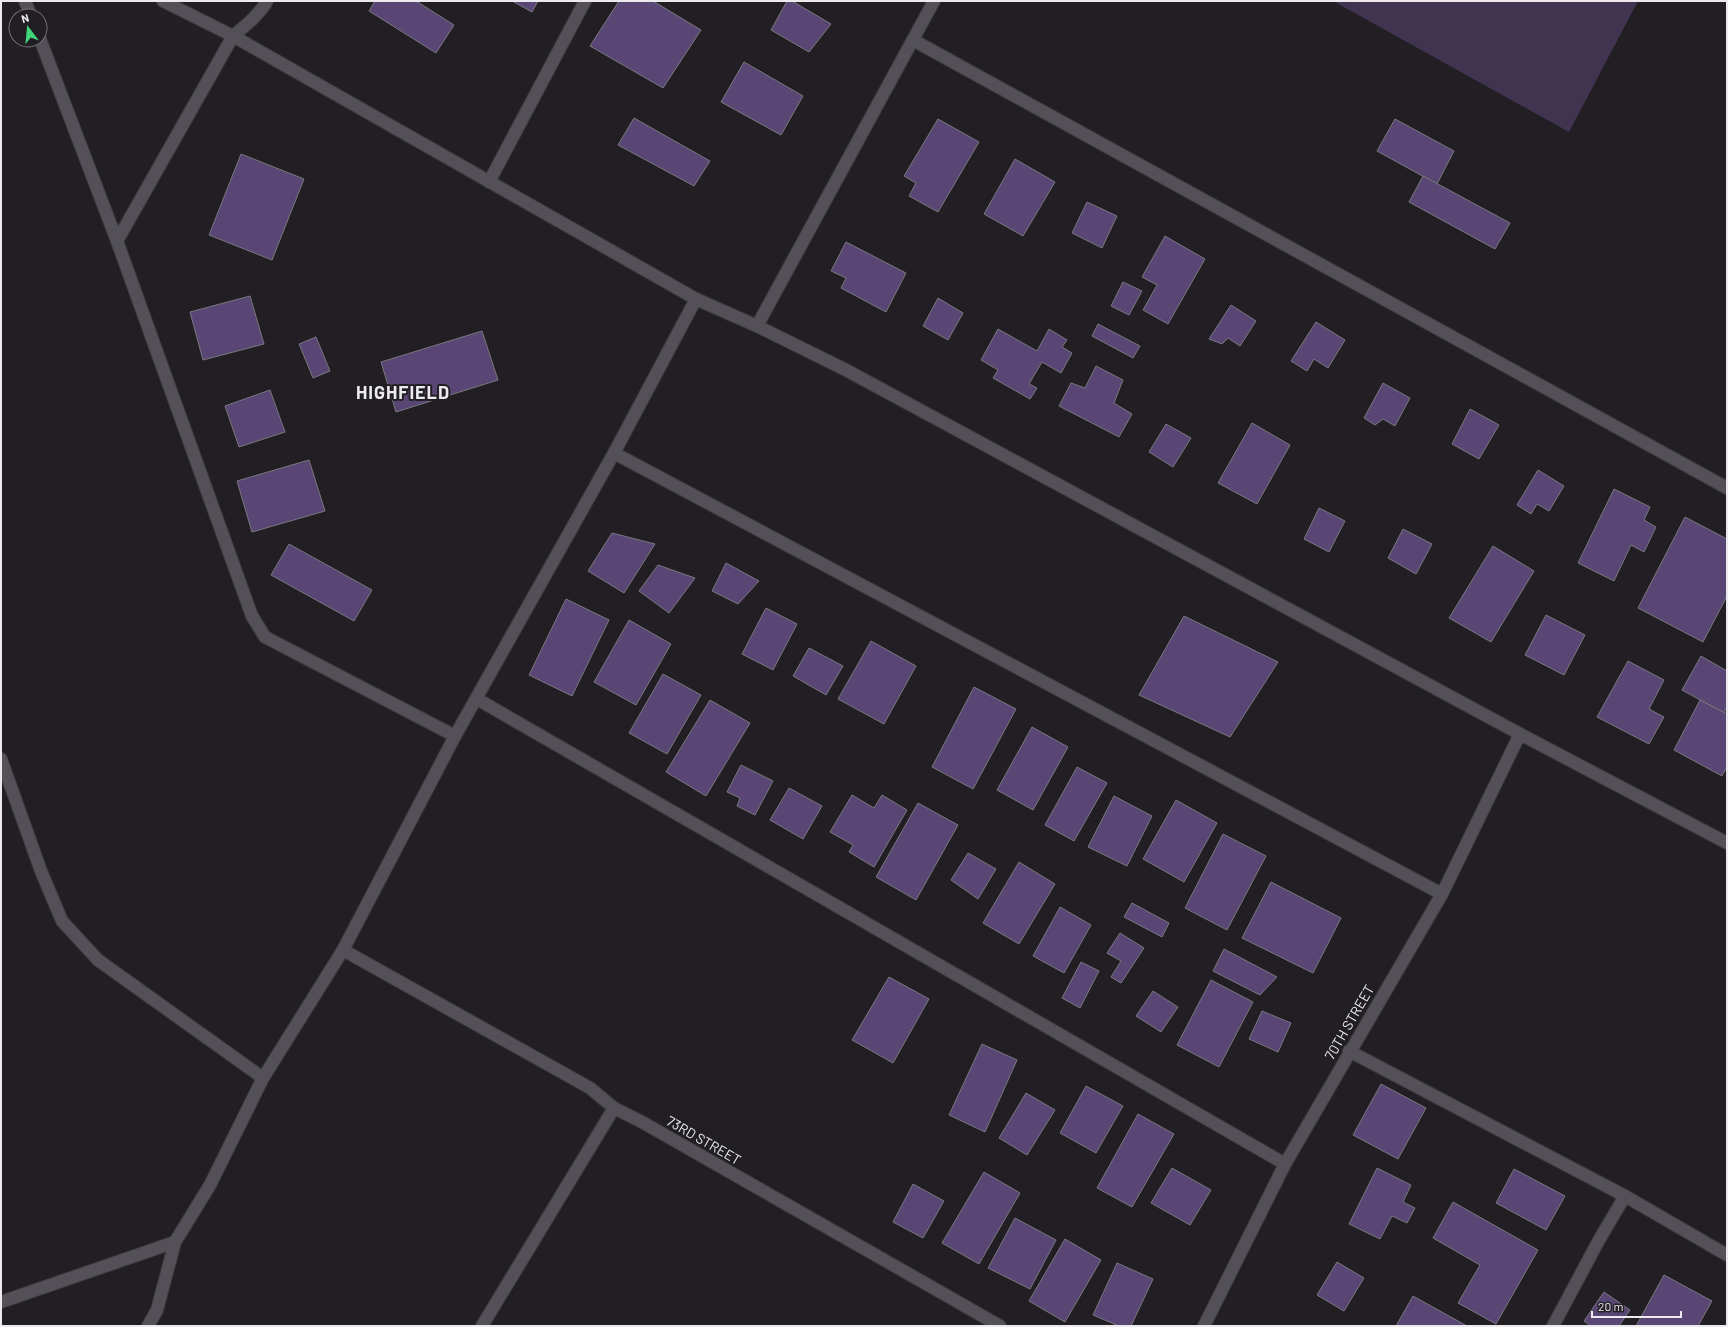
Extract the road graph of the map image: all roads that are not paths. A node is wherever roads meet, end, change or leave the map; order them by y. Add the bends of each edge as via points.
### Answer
1 (163, 1) edge
2 (267, 1) edge
3 (585, 1) edge
4 (934, 1) edge
5 (233, 36) junction
6 (913, 40) junction
7 (43, 48) edge
8 (489, 182) junction
9 (117, 241) junction
10 (696, 299) junction
11 (757, 326) junction
12 (614, 453) junction
13 (1727, 488) edge
14 (477, 699) junction
15 (1520, 734) junction
16 (455, 736) junction
17 (1, 759) edge
18 (1727, 843) edge
19 (1442, 894) junction
20 (343, 950) junction
21 (1349, 1051) junction
22 (263, 1078) junction
23 (614, 1108) junction
24 (1285, 1164) junction
25 (1624, 1196) junction
26 (175, 1242) junction
27 (1727, 1255) edge
28 (1, 1302) edge
29 (148, 1326) edge
30 (482, 1326) edge
31 (1000, 1326) edge
32 (1204, 1326) edge
33 (1553, 1326) edge

1 - 5 street
2 - 5 street via 248,24
3 - 8 street
4 - 6 street
5 - 8 street
5 - 9 street
6 - 11 street
6 - 13 street
7 - 9 street
8 - 10 street
9 - 16 street via 252,616 265,637
10 - 11 street
10 - 12 street
11 - 15 street via 853,373
12 - 14 street
12 - 19 street
14 - 16 street
14 - 24 street
15 - 18 street
15 - 19 street, 70TH STREET
16 - 20 street
17 - 22 street via 41,872 62,921 98,960
19 - 21 street, 70TH STREET
20 - 22 street
20 - 23 street, 73RD STREET via 590,1088
21 - 24 street, 70TH STREET
21 - 25 street
22 - 26 street via 210,1184
23 - 30 street
23 - 31 street, 73RD STREET
24 - 32 street, 70TH STREET
25 - 27 street
25 - 33 street
26 - 28 street
26 - 29 street via 157,1310

